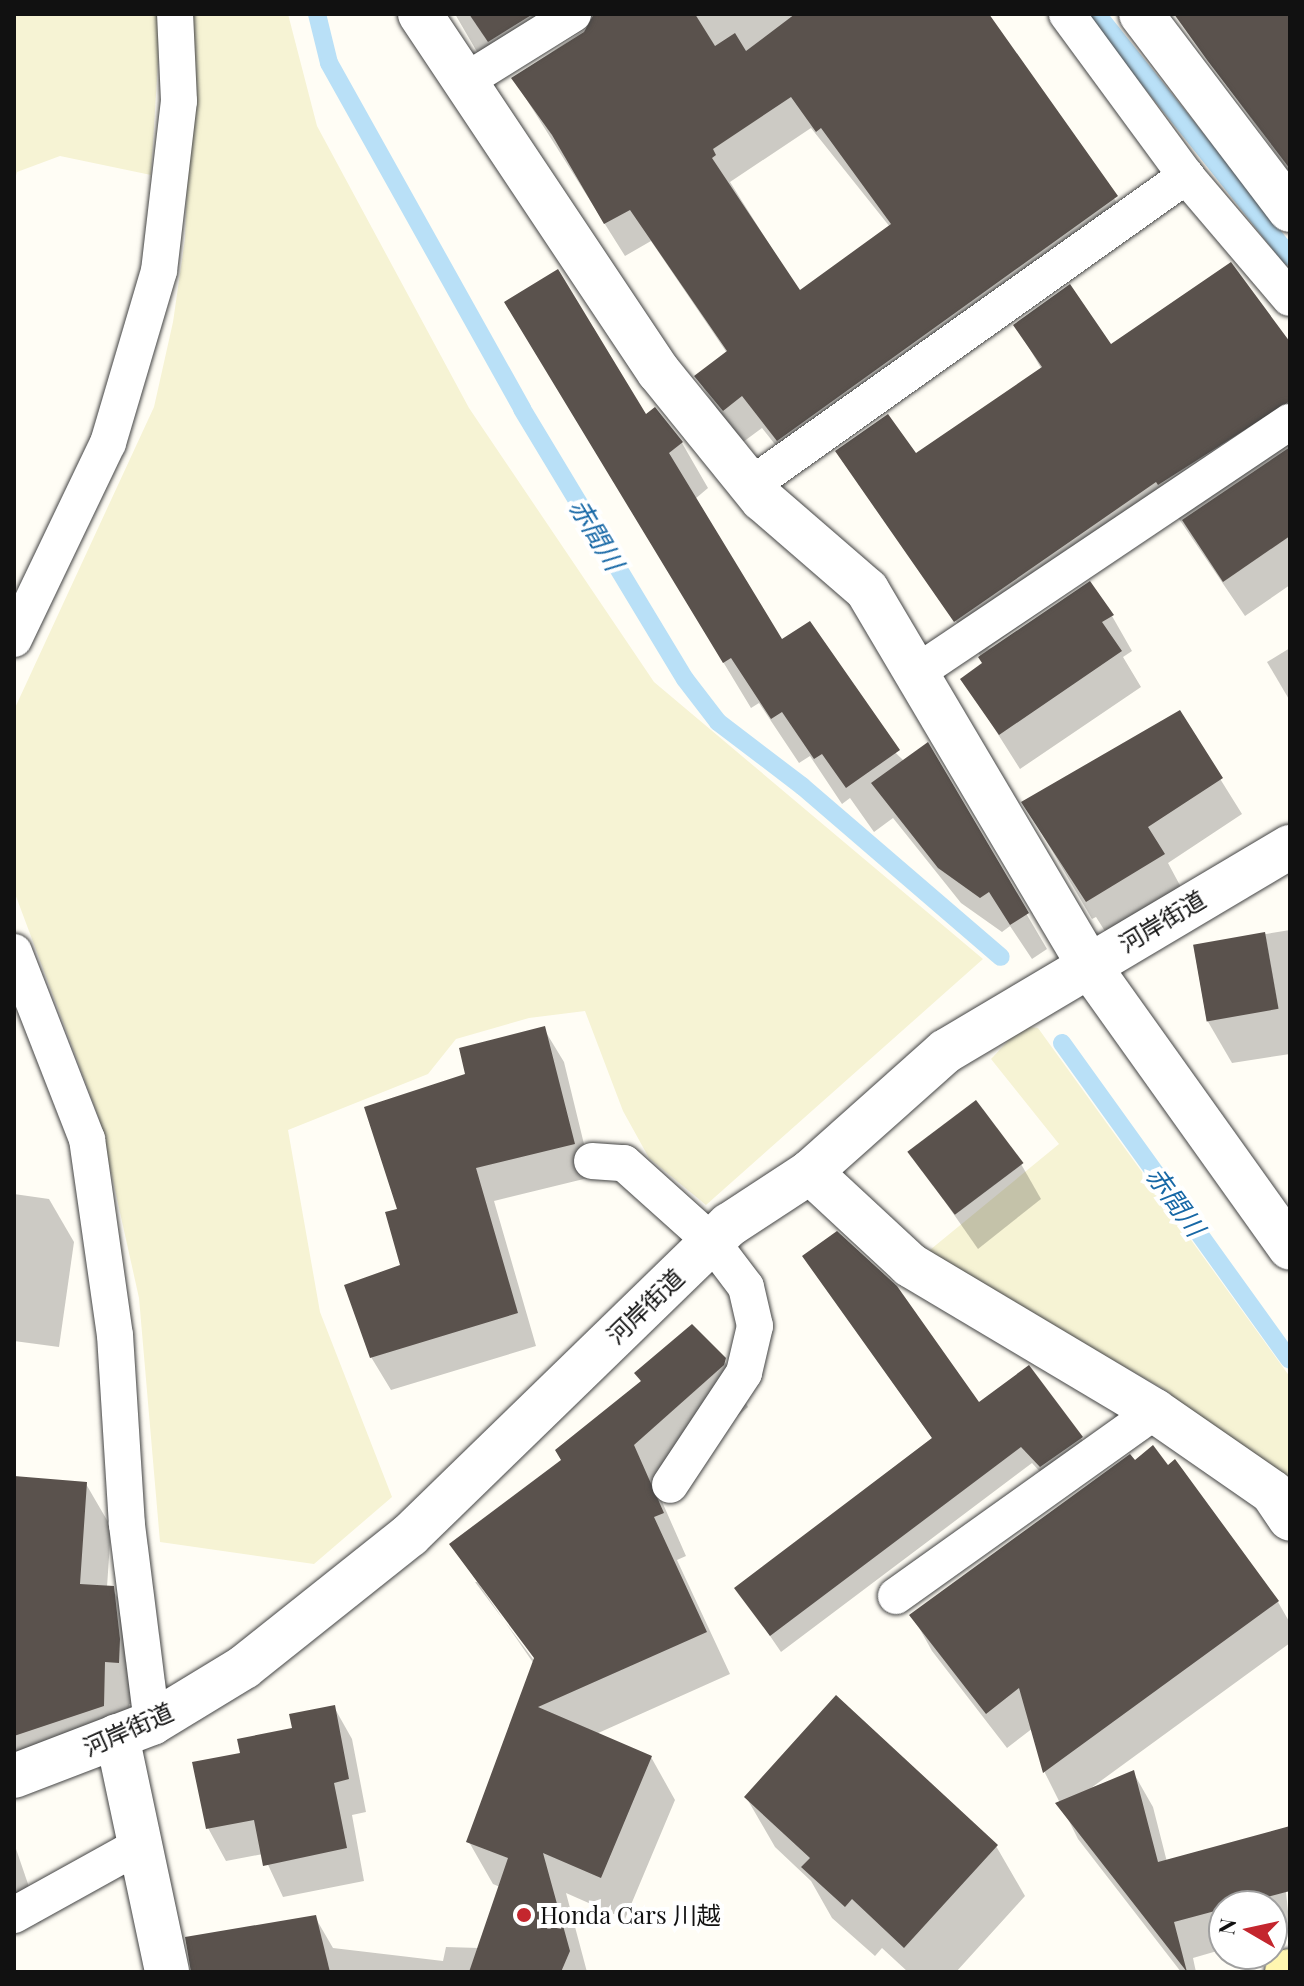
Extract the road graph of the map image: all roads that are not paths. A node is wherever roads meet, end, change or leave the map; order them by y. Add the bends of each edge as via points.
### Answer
1 (175, 14) edge
2 (420, 14) edge
3 (573, 14) edge
4 (1067, 14) edge
5 (1141, 14) edge
6 (467, 80) junction
7 (1186, 176) junction
8 (1290, 210) edge
9 (1290, 298) edge
10 (1290, 422) edge
11 (751, 485) junction
12 (17, 623) edge
13 (916, 673) junction
14 (1290, 847) edge
15 (14, 952) edge
16 (1089, 966) junction
17 (592, 1161) dead end
18 (810, 1172) junction
19 (712, 1242) junction
20 (1290, 1248) edge
21 (1155, 1411) junction
22 (670, 1485) dead end
23 (1290, 1519) edge
24 (896, 1596) dead end
25 (135, 1730) junction
26 (14, 1776) edge
27 (142, 1844) junction
28 (14, 1915) edge
29 (167, 1972) edge

1 - 12 lane via 179,101 159,271 108,443
2 - 6 street
3 - 6 lane
4 - 7 lane
5 - 8 street
6 - 11 street via 659,372
7 - 9 lane
7 - 11 lane
10 - 13 lane
11 - 13 street via 867,590
13 - 16 street
14 - 16 street, 河岸街道
15 - 25 lane via 87,1139 115,1335
16 - 18 street, 河岸街道 via 946,1051
16 - 20 street
17 - 19 lane via 624,1163
18 - 19 street, 河岸街道
18 - 21 street via 910,1265
19 - 22 lane via 746,1287 755,1326 744,1373
19 - 25 street, 河岸街道 via 410,1535 244,1667
21 - 23 street via 1272,1492
21 - 24 lane
25 - 26 street, 河岸街道
25 - 27 street
27 - 28 lane
27 - 29 street

